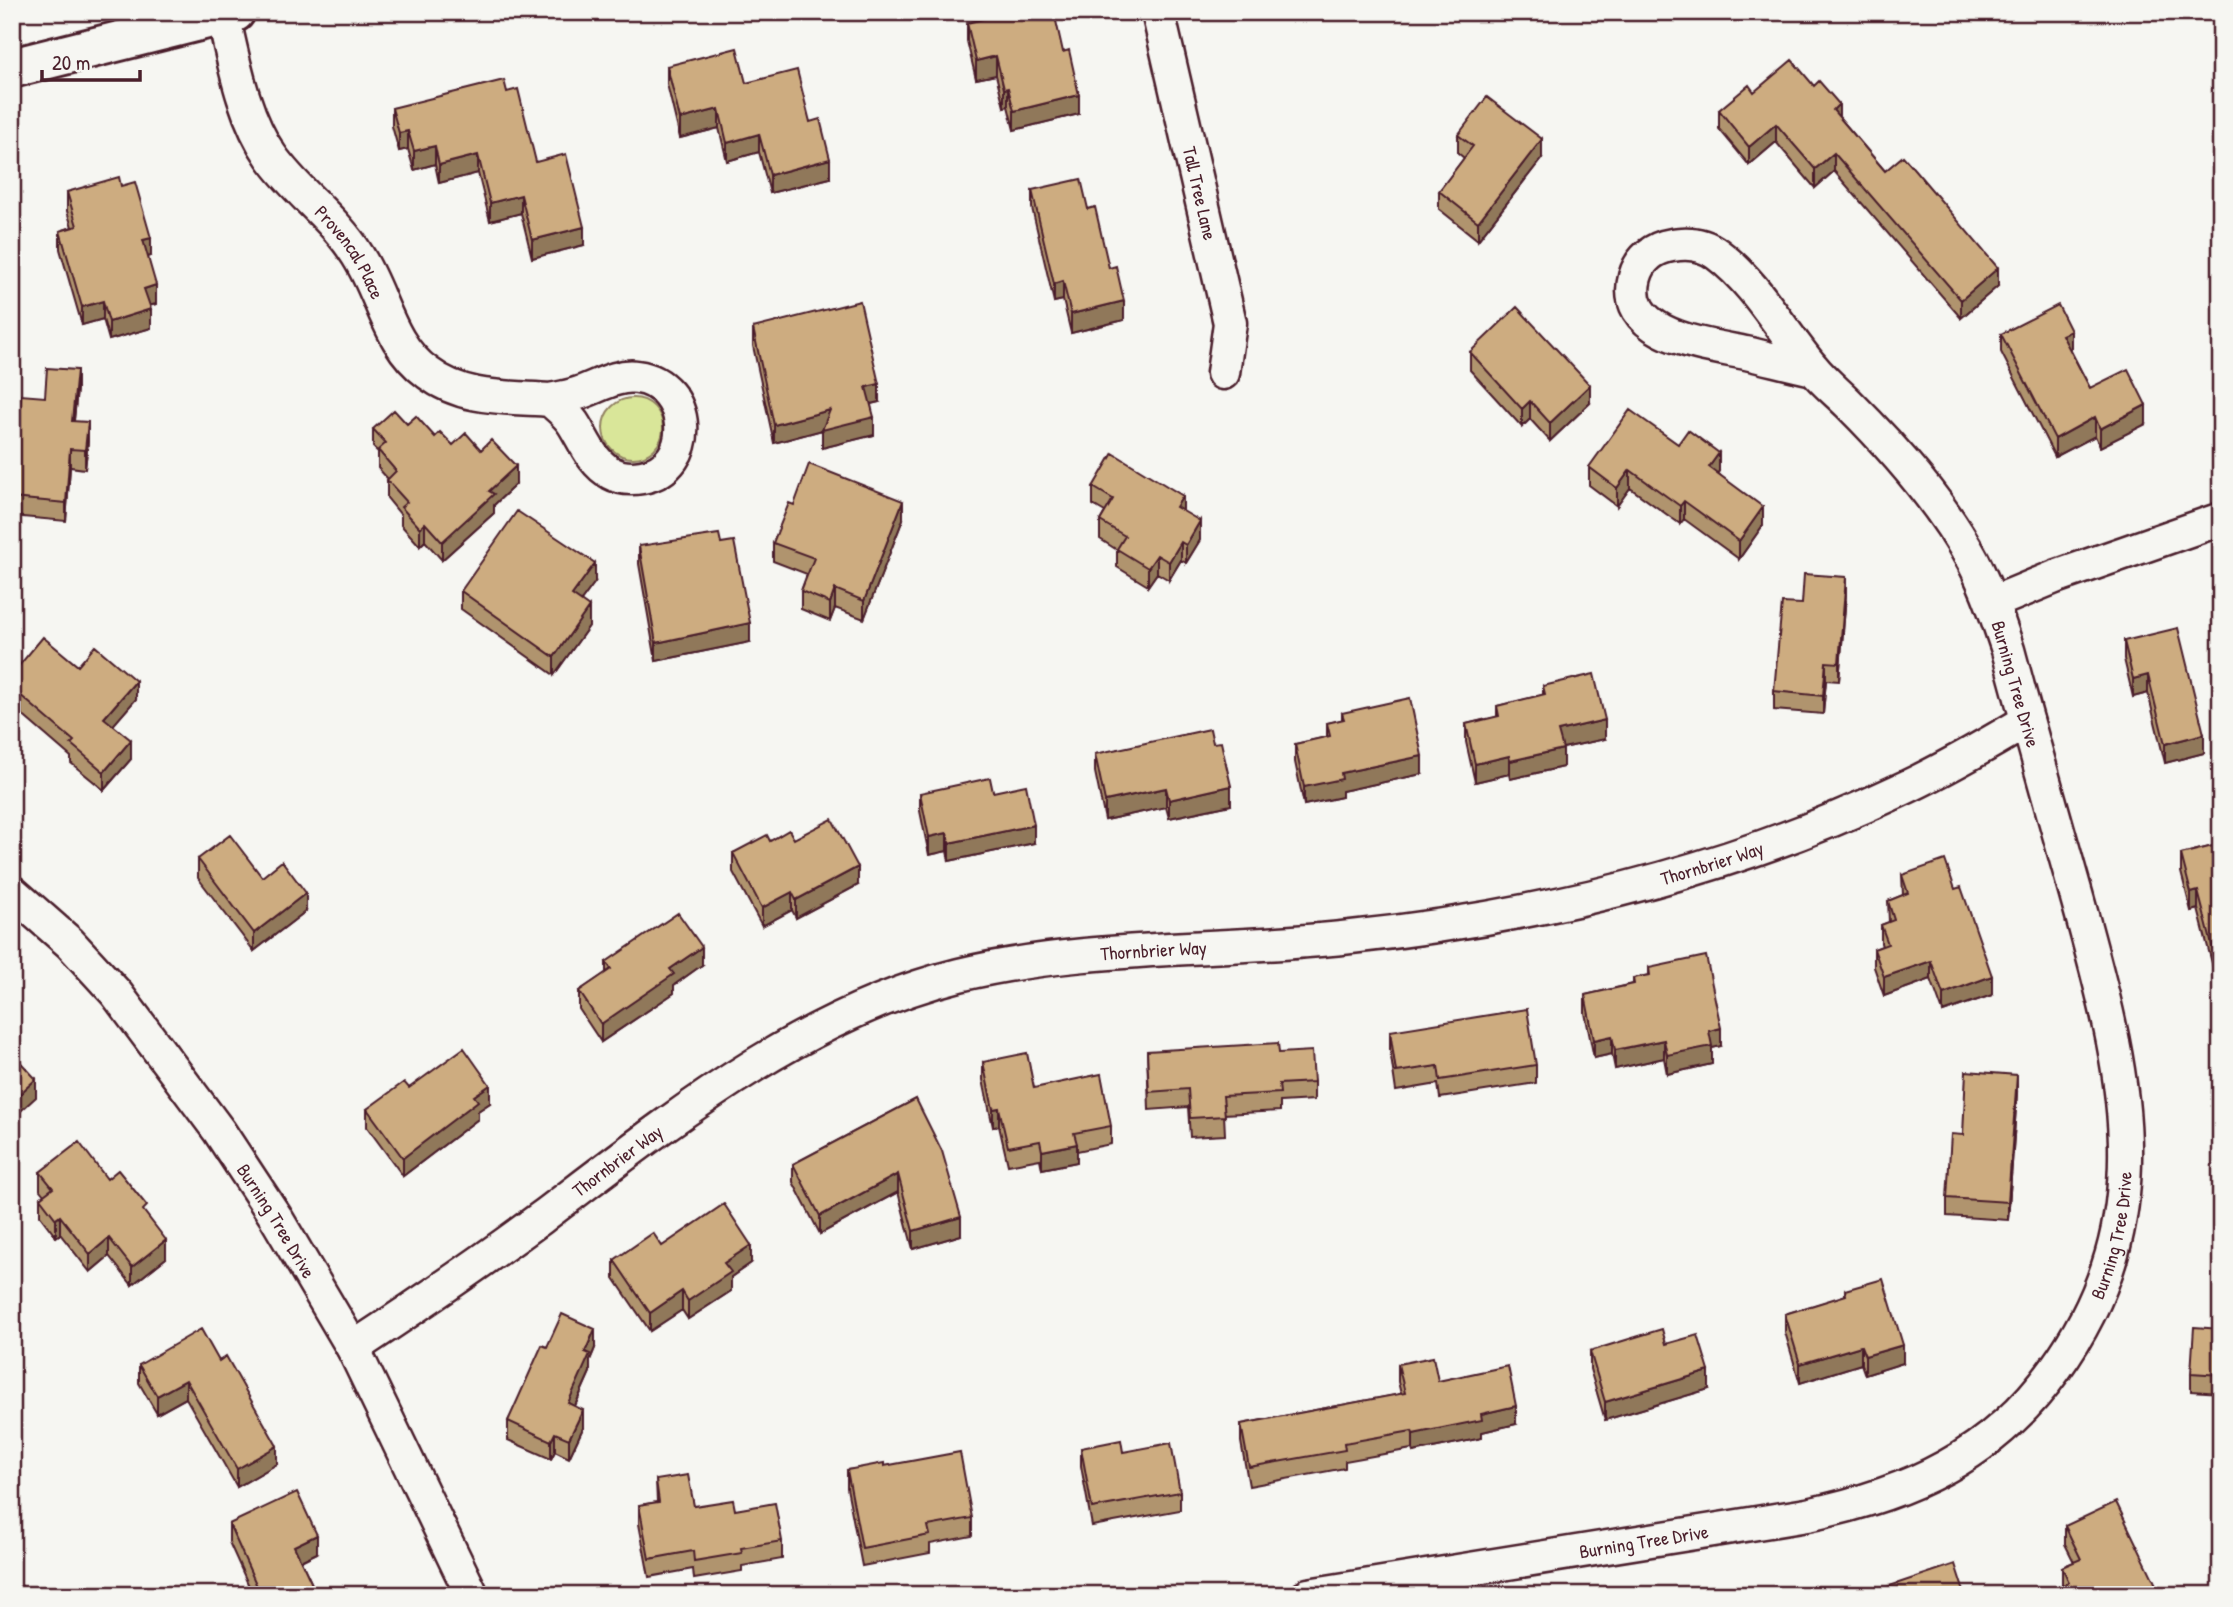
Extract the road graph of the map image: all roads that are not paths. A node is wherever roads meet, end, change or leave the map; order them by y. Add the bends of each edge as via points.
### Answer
1 (1158, 12) edge
2 (229, 14) edge
3 (12, 68) edge
4 (1813, 369) junction
5 (1223, 373) dead end
6 (550, 400) dead end
7 (2221, 519) edge
8 (1992, 603) junction
9 (2027, 722) junction
10 (12, 892) edge
11 (353, 1349) junction
12 (472, 1595) edge
13 (1308, 1595) edge

1 - 5 street, Tall Tree Lane via 1230,323
2 - 3 street
2 - 6 street, Provencal Place via 259,137 358,255 389,326 407,353 428,374 455,388 486,397
4 - 4 street, Burning Tree Drive via 1762,301 1715,252 1679,243 1643,260 1633,283 1634,299 1653,326 1700,344
4 - 8 street, Burning Tree Drive via 1915,476 1973,561
7 - 8 street
8 - 9 street, Burning Tree Drive
9 - 11 street, Thornbrier Way via 1896,792 1798,833 1697,869 1596,896 1495,918 1340,938 1018,964 910,990 831,1023 749,1069
9 - 13 street, Burning Tree Drive via 2105,1000 2125,1129 2124,1177 2113,1255 2084,1328 2046,1382 1979,1448 1944,1469 1844,1508
10 - 11 street, Burning Tree Drive via 70,943 162,1052 275,1216
11 - 12 street, Burning Tree Drive

